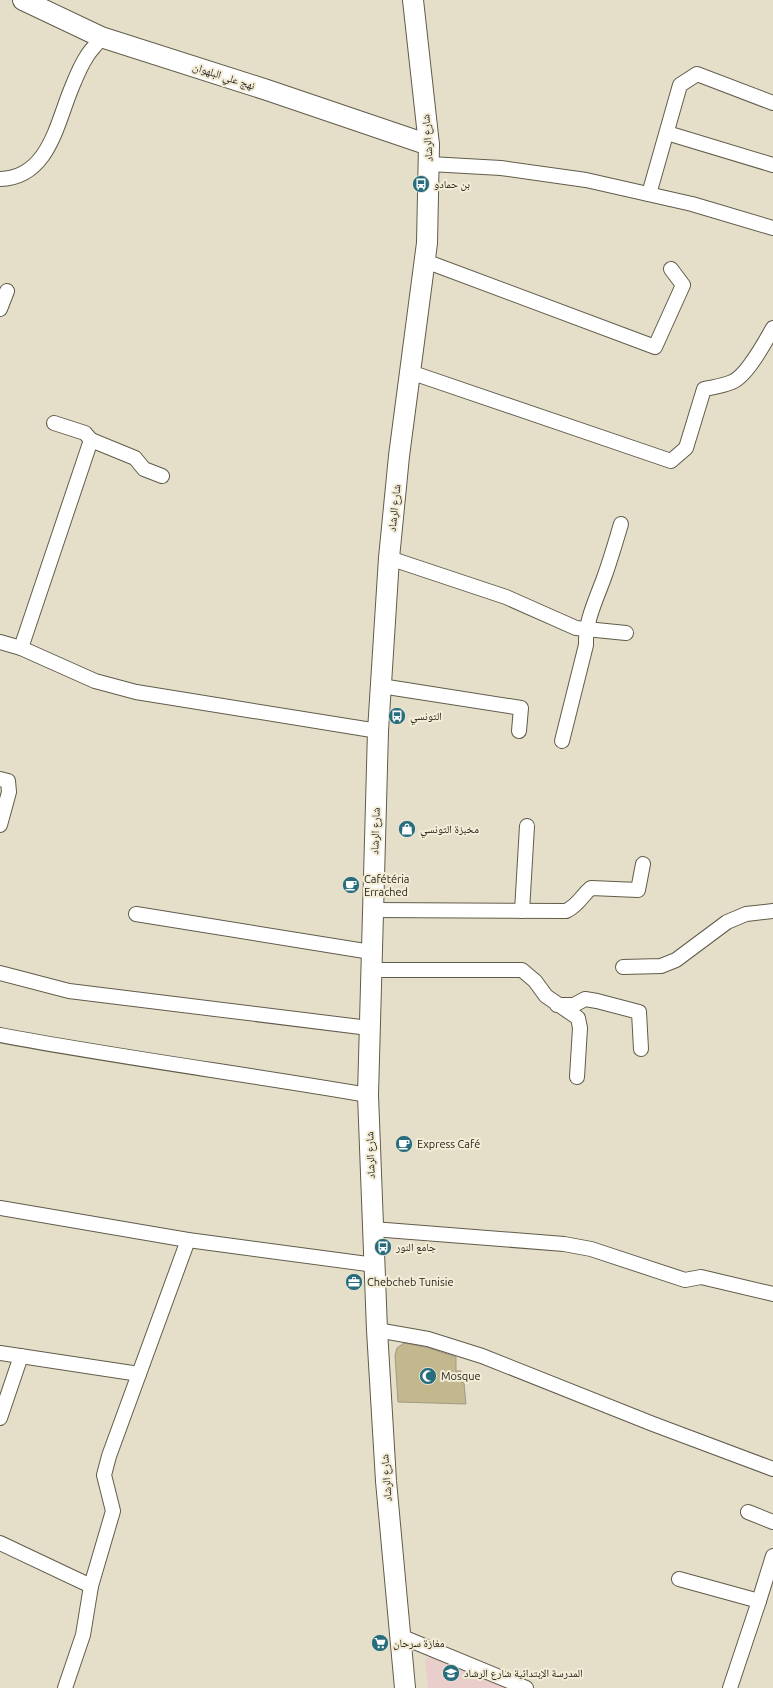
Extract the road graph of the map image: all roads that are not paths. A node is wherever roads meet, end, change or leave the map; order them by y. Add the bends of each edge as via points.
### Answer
1 (23, 0) edge
2 (413, 0) edge
3 (101, 37) junction
4 (773, 103) edge
5 (667, 133) junction
6 (429, 155) junction
7 (773, 165) edge
8 (0, 178) edge
9 (649, 194) junction
10 (773, 228) edge
11 (425, 261) junction
12 (671, 269) dead end
13 (7, 291) dead end
14 (0, 309) edge
15 (773, 328) edge
16 (410, 372) junction
17 (54, 423) dead end
18 (91, 440) junction
19 (162, 476) dead end
20 (621, 524) dead end
21 (389, 558) junction
22 (585, 630) junction
23 (626, 633) dead end
24 (0, 642) edge
25 (21, 648) junction
26 (381, 686) junction
27 (378, 731) junction
28 (520, 731) dead end
29 (562, 741) dead end
30 (0, 779) edge
31 (0, 825) edge
32 (527, 826) dead end
33 (643, 864) dead end
34 (372, 910) junction
35 (522, 911) junction
36 (773, 911) edge
37 (136, 914) dead end
38 (371, 961) junction
39 (623, 967) dead end
40 (0, 972) edge
41 (557, 1005) junction
42 (369, 1028) junction
43 (0, 1035) edge
44 (641, 1049) dead end
45 (577, 1077) dead end
46 (368, 1095) junction
47 (0, 1208) edge
48 (373, 1229) junction
49 (188, 1240) junction
50 (375, 1265) junction
51 (773, 1294) edge
52 (377, 1330) junction
53 (0, 1353) edge
54 (21, 1356) junction
55 (139, 1374) junction
56 (0, 1418) edge
57 (773, 1469) edge
58 (748, 1512) dead end
59 (773, 1522) edge
60 (0, 1543) edge
61 (773, 1556) edge
62 (679, 1579) dead end
63 (91, 1586) junction
64 (759, 1601) junction
65 (400, 1636) junction
66 (65, 1688) edge
67 (406, 1688) edge
68 (526, 1688) edge
69 (730, 1688) edge

1 - 3 street, نهج علي البلهوان
2 - 6 street, شارع الرشاد
3 - 6 street, نهج علي البلهوان via 267,90
3 - 8 street via 87,56 51,143 41,159 28,170 11,178
4 - 5 street via 697,74 680,85
5 - 7 street
5 - 9 street
6 - 9 street via 586,180
6 - 11 street, شارع الرشاد
9 - 10 street
11 - 12 street via 655,347 683,285
11 - 16 street, شارع الرشاد
13 - 14 street
15 - 16 street via 764,346 733,382 704,389 686,448 671,461
16 - 21 street, شارع الرشاد
17 - 18 street via 85,433
18 - 19 street via 135,458 144,469
18 - 25 street
20 - 22 street
21 - 22 street via 506,597
21 - 26 street, شارع الرشاد
22 - 23 street
22 - 29 street via 586,645
24 - 25 street
25 - 27 street via 95,681 136,692
26 - 27 street, شارع الرشاد
26 - 28 street via 521,708
27 - 34 street, شارع الرشاد
30 - 31 street via 8,781 9,792
32 - 35 street
33 - 35 street via 638,890 591,888 583,894 577,906 566,911
34 - 35 street
34 - 38 street, شارع الرشاد
36 - 39 street via 746,914 727,922 676,960 661,966
37 - 38 street
38 - 41 street via 522,970
38 - 42 street, شارع الرشاد
40 - 42 street via 69,991
41 - 44 street via 574,1005 585,1000 597,1000 639,1012
41 - 45 street via 578,1018 580,1028
42 - 46 street, شارع الرشاد
43 - 46 street
46 - 48 street, شارع الرشاد
47 - 49 street
48 - 50 street, شارع الرشاد
48 - 51 street via 564,1244 591,1249 685,1280 701,1277
49 - 50 street
49 - 55 street
50 - 52 street, شارع الرشاد
52 - 57 street via 428,1340 482,1356
52 - 65 street, شارع الرشاد via 386,1481
53 - 54 street
54 - 55 street
54 - 56 street
55 - 63 street via 104,1475 113,1512
58 - 59 street
60 - 63 street
61 - 64 street
62 - 64 street
63 - 66 street via 83,1635
64 - 69 street
65 - 67 street, شارع الرشاد
65 - 68 street

